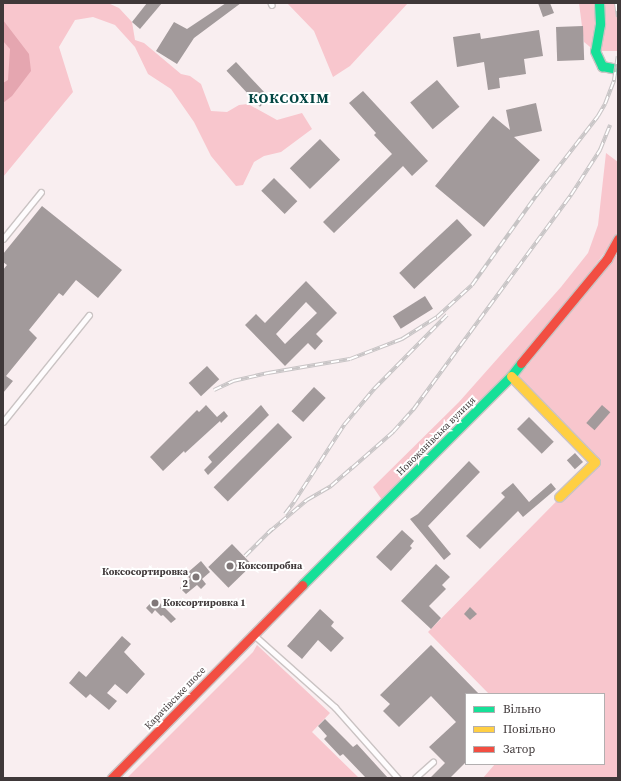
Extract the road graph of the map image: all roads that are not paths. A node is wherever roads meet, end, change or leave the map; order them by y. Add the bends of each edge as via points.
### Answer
1 (599, 3) edge
2 (618, 69) edge
3 (41, 192) dead end
4 (3, 239) edge
5 (618, 239) edge
6 (89, 315) dead end
7 (512, 376) junction
8 (3, 422) edge
9 (559, 497) dead end
10 (253, 634) junction
11 (433, 762) dead end
12 (112, 778) edge
13 (398, 778) edge
14 (415, 778) edge

1 - 2 street via 600,24 595,51 602,66
3 - 4 lane
5 - 7 street, Новожанівська вулиця via 607,259
6 - 8 lane
7 - 9 street via 595,462
7 - 10 street, Новожанівська вулиця
10 - 12 street, Карачівське шосе
10 - 13 lane via 335,707
11 - 14 lane

